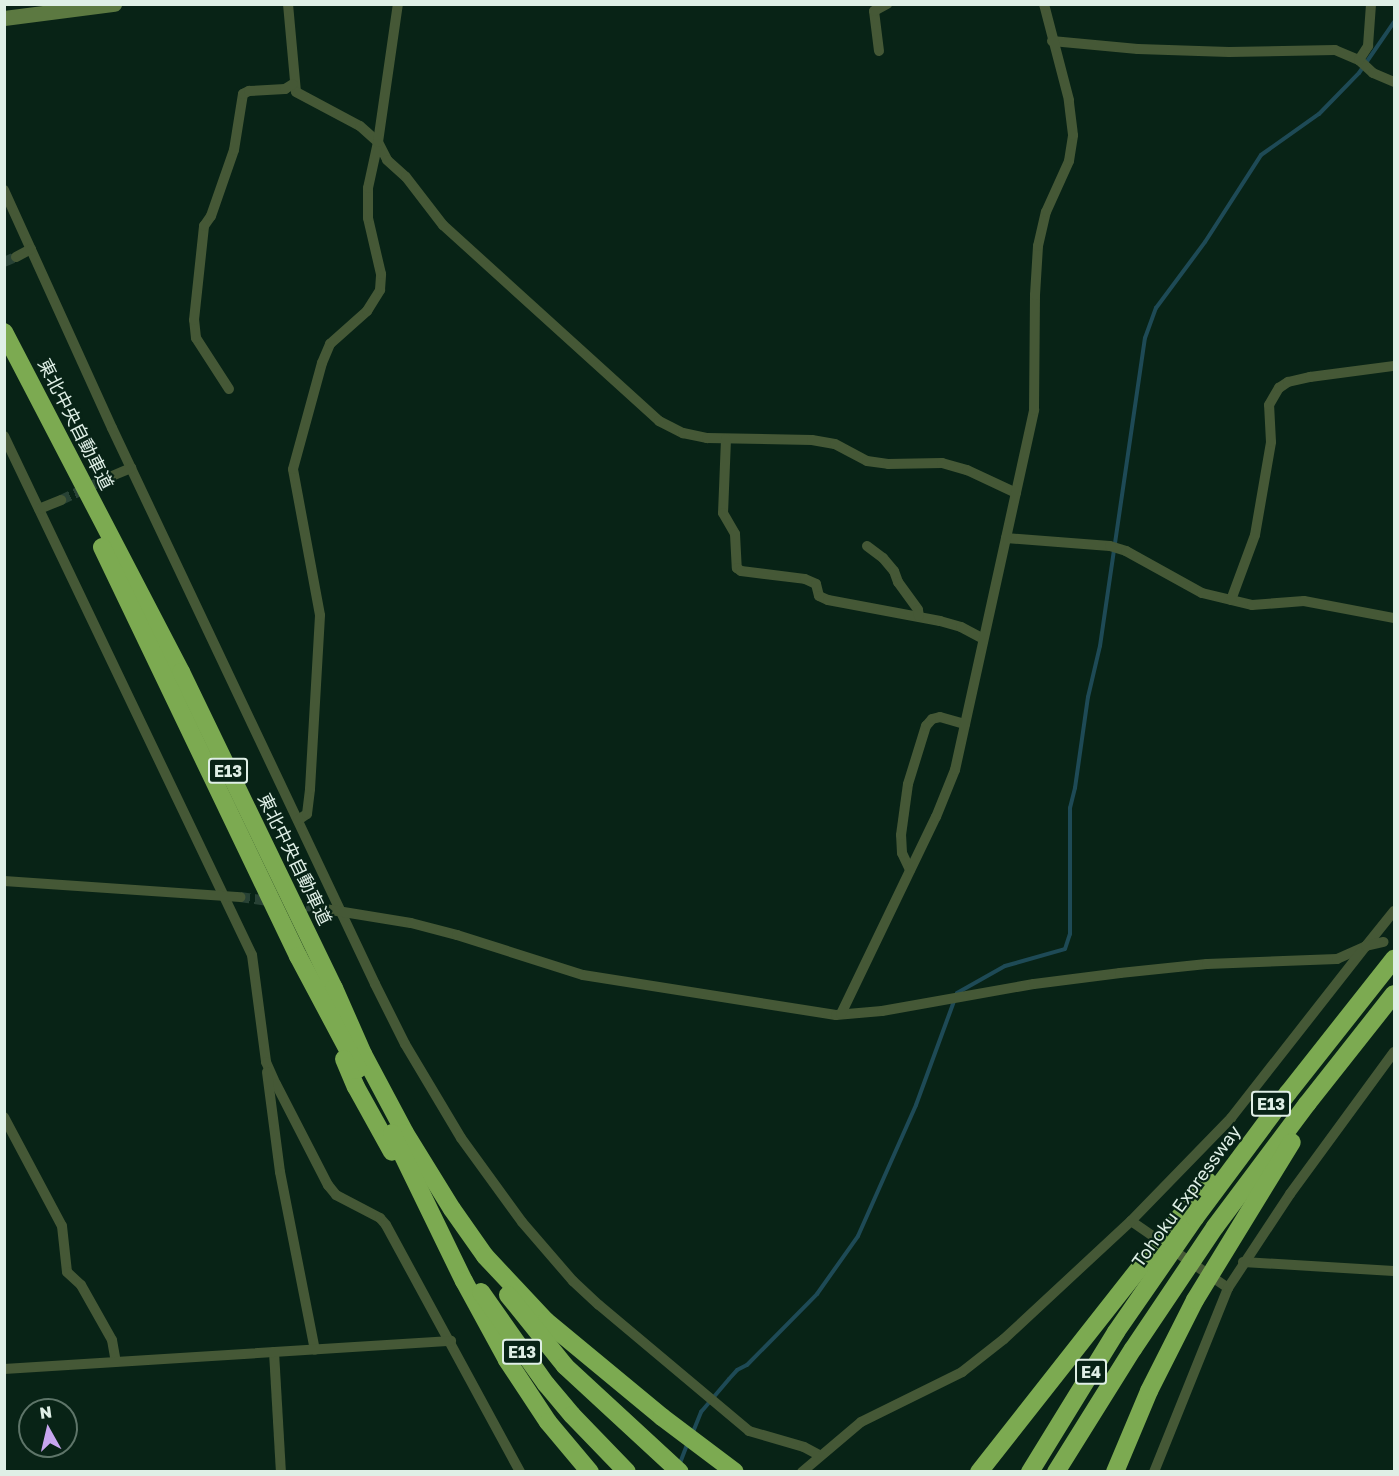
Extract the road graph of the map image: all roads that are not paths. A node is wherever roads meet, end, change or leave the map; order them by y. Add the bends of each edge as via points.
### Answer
1 (114, 4) edge
2 (288, 4) edge
3 (398, 4) edge
4 (887, 4) edge
5 (1044, 4) edge
6 (1371, 4) edge
7 (4, 18) edge
8 (1052, 41) junction
9 (879, 51) dead end
10 (1359, 60) junction
11 (1395, 82) edge
12 (293, 84) junction
13 (378, 142) junction
14 (4, 190) edge
15 (31, 249) junction
16 (16, 257) tunnel mouth
17 (4, 332) edge
18 (4, 339) edge
19 (1395, 366) edge
20 (229, 389) dead end
21 (4, 435) edge
22 (726, 439) junction
23 (131, 468) junction
24 (112, 476) tunnel mouth
25 (1016, 493) junction
26 (61, 500) tunnel mouth
27 (39, 509) junction
28 (1006, 538) junction
29 (867, 546) dead end
30 (1231, 600) junction
31 (919, 616) junction
32 (1395, 618) edge
33 (982, 638) junction
34 (965, 724) junction
35 (298, 820) junction
36 (910, 870) junction
37 (4, 881) edge
38 (224, 896) junction
39 (240, 897) tunnel mouth
40 (319, 908) tunnel mouth
41 (340, 911) junction
42 (1395, 911) edge
43 (1384, 942) dead end
44 (1366, 946) junction
45 (1395, 958) edge
46 (326, 991) junction
47 (1395, 994) edge
48 (841, 1014) junction
49 (1359, 1037) junction
50 (1395, 1052) edge
51 (266, 1062) junction
52 (4, 1117) edge
53 (452, 1209) junction
54 (435, 1220) junction
55 (1131, 1221) junction
56 (1243, 1262) junction
57 (1150, 1269) junction
58 (1395, 1271) edge
59 (1228, 1288) junction
60 (451, 1341) junction
61 (315, 1350) junction
62 (274, 1352) junction
63 (116, 1362) junction
64 (4, 1369) edge
65 (819, 1455) junction
66 (281, 1472) edge
67 (520, 1472) edge
68 (590, 1472) edge
69 (627, 1472) edge
70 (680, 1472) edge
71 (735, 1472) edge
72 (802, 1472) edge
73 (979, 1472) edge
74 (1030, 1472) edge
75 (1056, 1472) edge
76 (1115, 1472) edge
77 (1154, 1472) edge

1 - 7 main road
2 - 12 street
3 - 13 street
4 - 9 street via 874,11
5 - 8 street
6 - 10 street via 1368,46
8 - 10 street via 1229,52 1335,50
8 - 25 street via 1069,100 1073,135 1069,161 1046,212 1038,246 1034,410
10 - 11 street via 1373,73
12 - 13 street via 296,92 360,126
12 - 20 street via 243,94 234,150 204,226 194,320 196,338
13 - 22 street via 387,160 406,177 443,225 659,421 683,433
13 - 35 street via 368,188 380,290 367,311 330,344 293,469 320,615 310,789 307,814
14 - 15 street
15 - 16 street
15 - 23 street
17 - 46 highway, 東北中央自動車道 / E13 via 181,672
18 - 46 highway, 東北中央自動車道 / E13 via 227,811
19 - 30 street via 1310,377 1278,388 1269,405 1271,442 1255,535
21 - 27 street
22 - 25 street via 812,440 836,444 867,461 942,463
22 - 31 street via 723,513 735,534 737,568 812,582 819,596 828,600
23 - 24 street
23 - 35 street
25 - 28 street
26 - 27 street
27 - 38 street
28 - 30 street via 1110,546 1202,593
28 - 33 street
29 - 31 street via 894,571
30 - 32 street via 1267,606 1304,601
31 - 33 street via 961,627
33 - 34 street
34 - 36 street via 955,770
34 - 36 street via 940,717 926,726 908,784 901,835 902,853
35 - 41 street
36 - 48 street
37 - 38 street
38 - 39 street
38 - 51 street via 252,955
40 - 41 street
41 - 48 street via 457,935 583,975
41 - 65 street via 405,1044 485,1175 573,1281 749,1431
42 - 44 street
43 - 44 street
44 - 48 street via 1337,959 1207,964 1120,973
44 - 55 street via 1231,1118
45 - 57 highway, E13 via 1333,1028
46 - 53 highway, 東北中央自動車道 / E13
46 - 54 highway, 東北中央自動車道 / E13
47 - 49 highway, E4
49 - 75 highway, E4 via 1215,1227
49 - 76 highway, E13 via 1195,1300 1149,1391
50 - 56 street
51 - 60 street via 328,1185 336,1195 386,1225
51 - 61 street via 280,1172
52 - 63 street via 62,1226 68,1272 81,1285 112,1340
53 - 70 highway, E13 via 503,1289 543,1342 587,1388
53 - 71 highway, E13 via 485,1256 525,1300 662,1417
54 - 68 highway, E13 via 507,1360 548,1422
54 - 69 highway, E13 via 546,1384
55 - 59 street
55 - 65 street via 976,1361 861,1422
56 - 58 street
56 - 59 street
57 - 73 highway, E13
57 - 74 highway, Tohoku Expressway / E4
59 - 77 street
60 - 61 street
60 - 67 street
61 - 62 street
62 - 63 street
62 - 66 street
63 - 64 street
65 - 72 street

